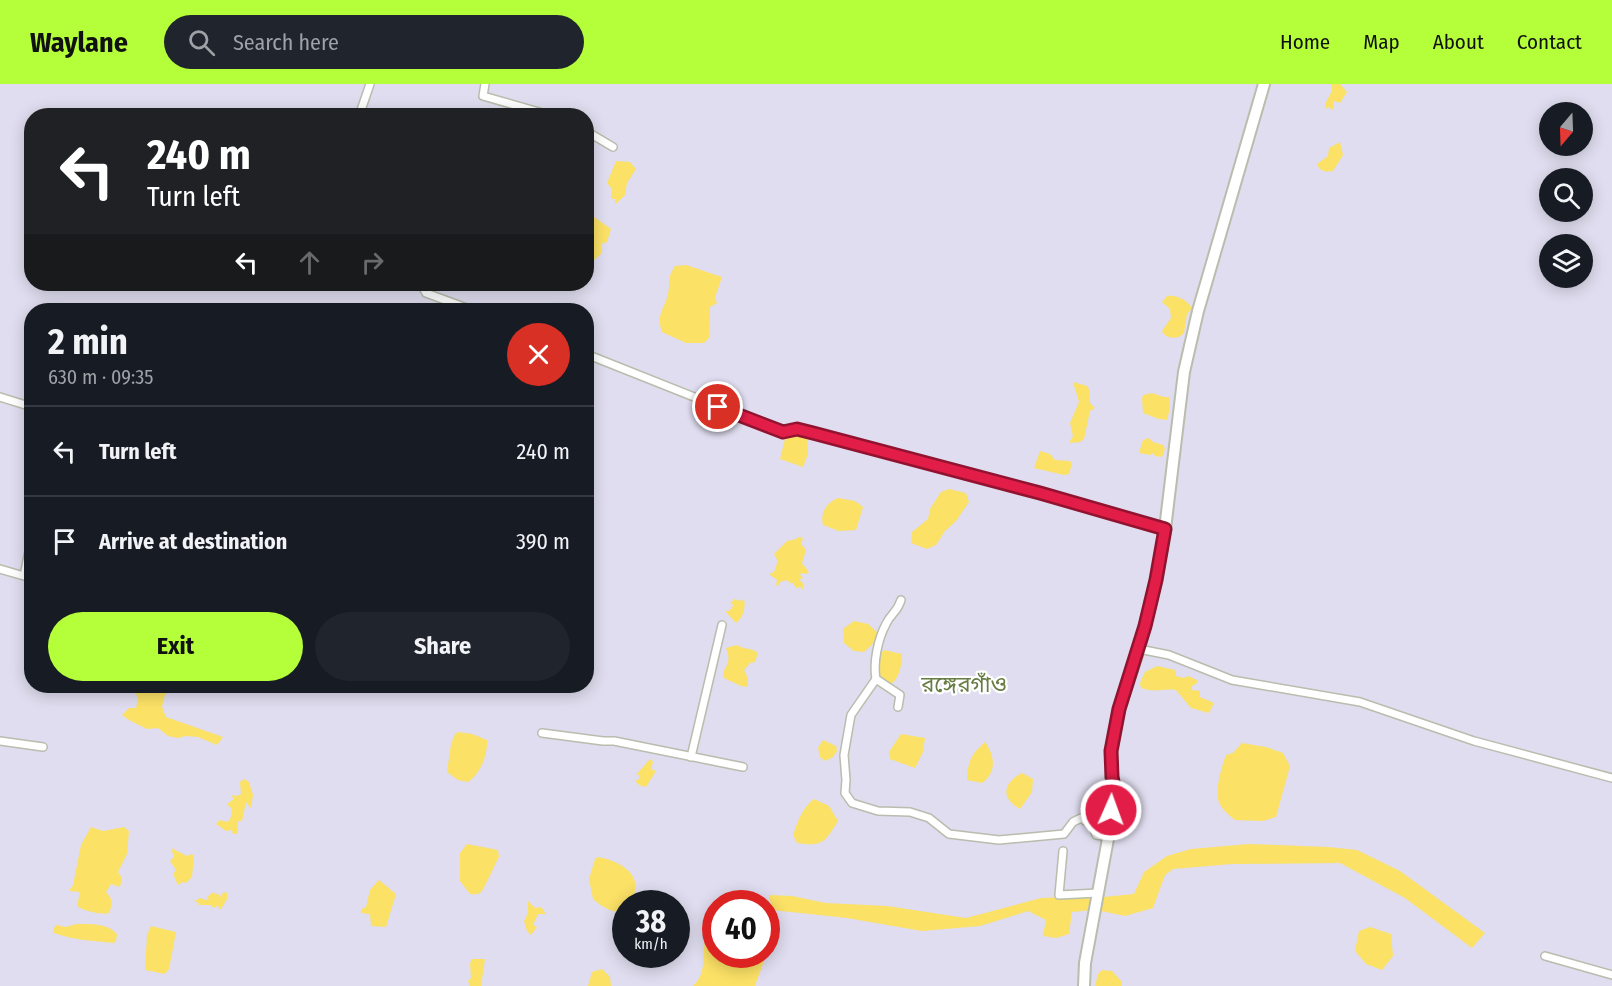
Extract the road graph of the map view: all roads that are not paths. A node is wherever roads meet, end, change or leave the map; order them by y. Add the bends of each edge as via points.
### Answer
1 (370, 84) edge
2 (485, 84) edge
3 (1264, 84) edge
4 (362, 108) edge
5 (525, 108) edge
6 (594, 136) edge
7 (613, 147) dead end
8 (425, 291) edge
9 (453, 303) edge
10 (594, 357) edge
11 (0, 397) edge
12 (24, 404) edge
13 (1165, 529) junction
14 (0, 568) edge
15 (24, 576) edge
16 (901, 600) dead end
17 (722, 625) dead end
18 (1139, 649) junction
19 (876, 679) junction
20 (898, 707) dead end
21 (542, 734) dead end
22 (0, 741) edge
23 (43, 747) dead end
24 (691, 757) junction
25 (743, 767) dead end
26 (1612, 778) edge
27 (1108, 837) junction
28 (1064, 851) dead end
29 (1098, 893) junction
30 (1545, 956) dead end
31 (1612, 975) edge
32 (1084, 986) edge

1 - 4 street
2 - 5 street via 483,96
3 - 13 street via 1184,372
6 - 7 street
8 - 9 street
10 - 13 street via 783,432 797,429 813,433
11 - 12 street
13 - 18 street
14 - 15 street
16 - 19 street via 882,634 874,665
17 - 24 street
18 - 26 street via 1169,655 1232,680 1360,702 1474,741
18 - 27 street via 1119,709 1111,751 1115,792
19 - 20 street via 900,695
19 - 27 street via 851,716 844,755 845,793 852,803 929,818 949,834 999,840 1064,834 1081,818 1096,835
21 - 24 street via 614,741
22 - 23 street
24 - 25 street
27 - 29 street
28 - 29 street via 1059,896
29 - 32 street
30 - 31 street

